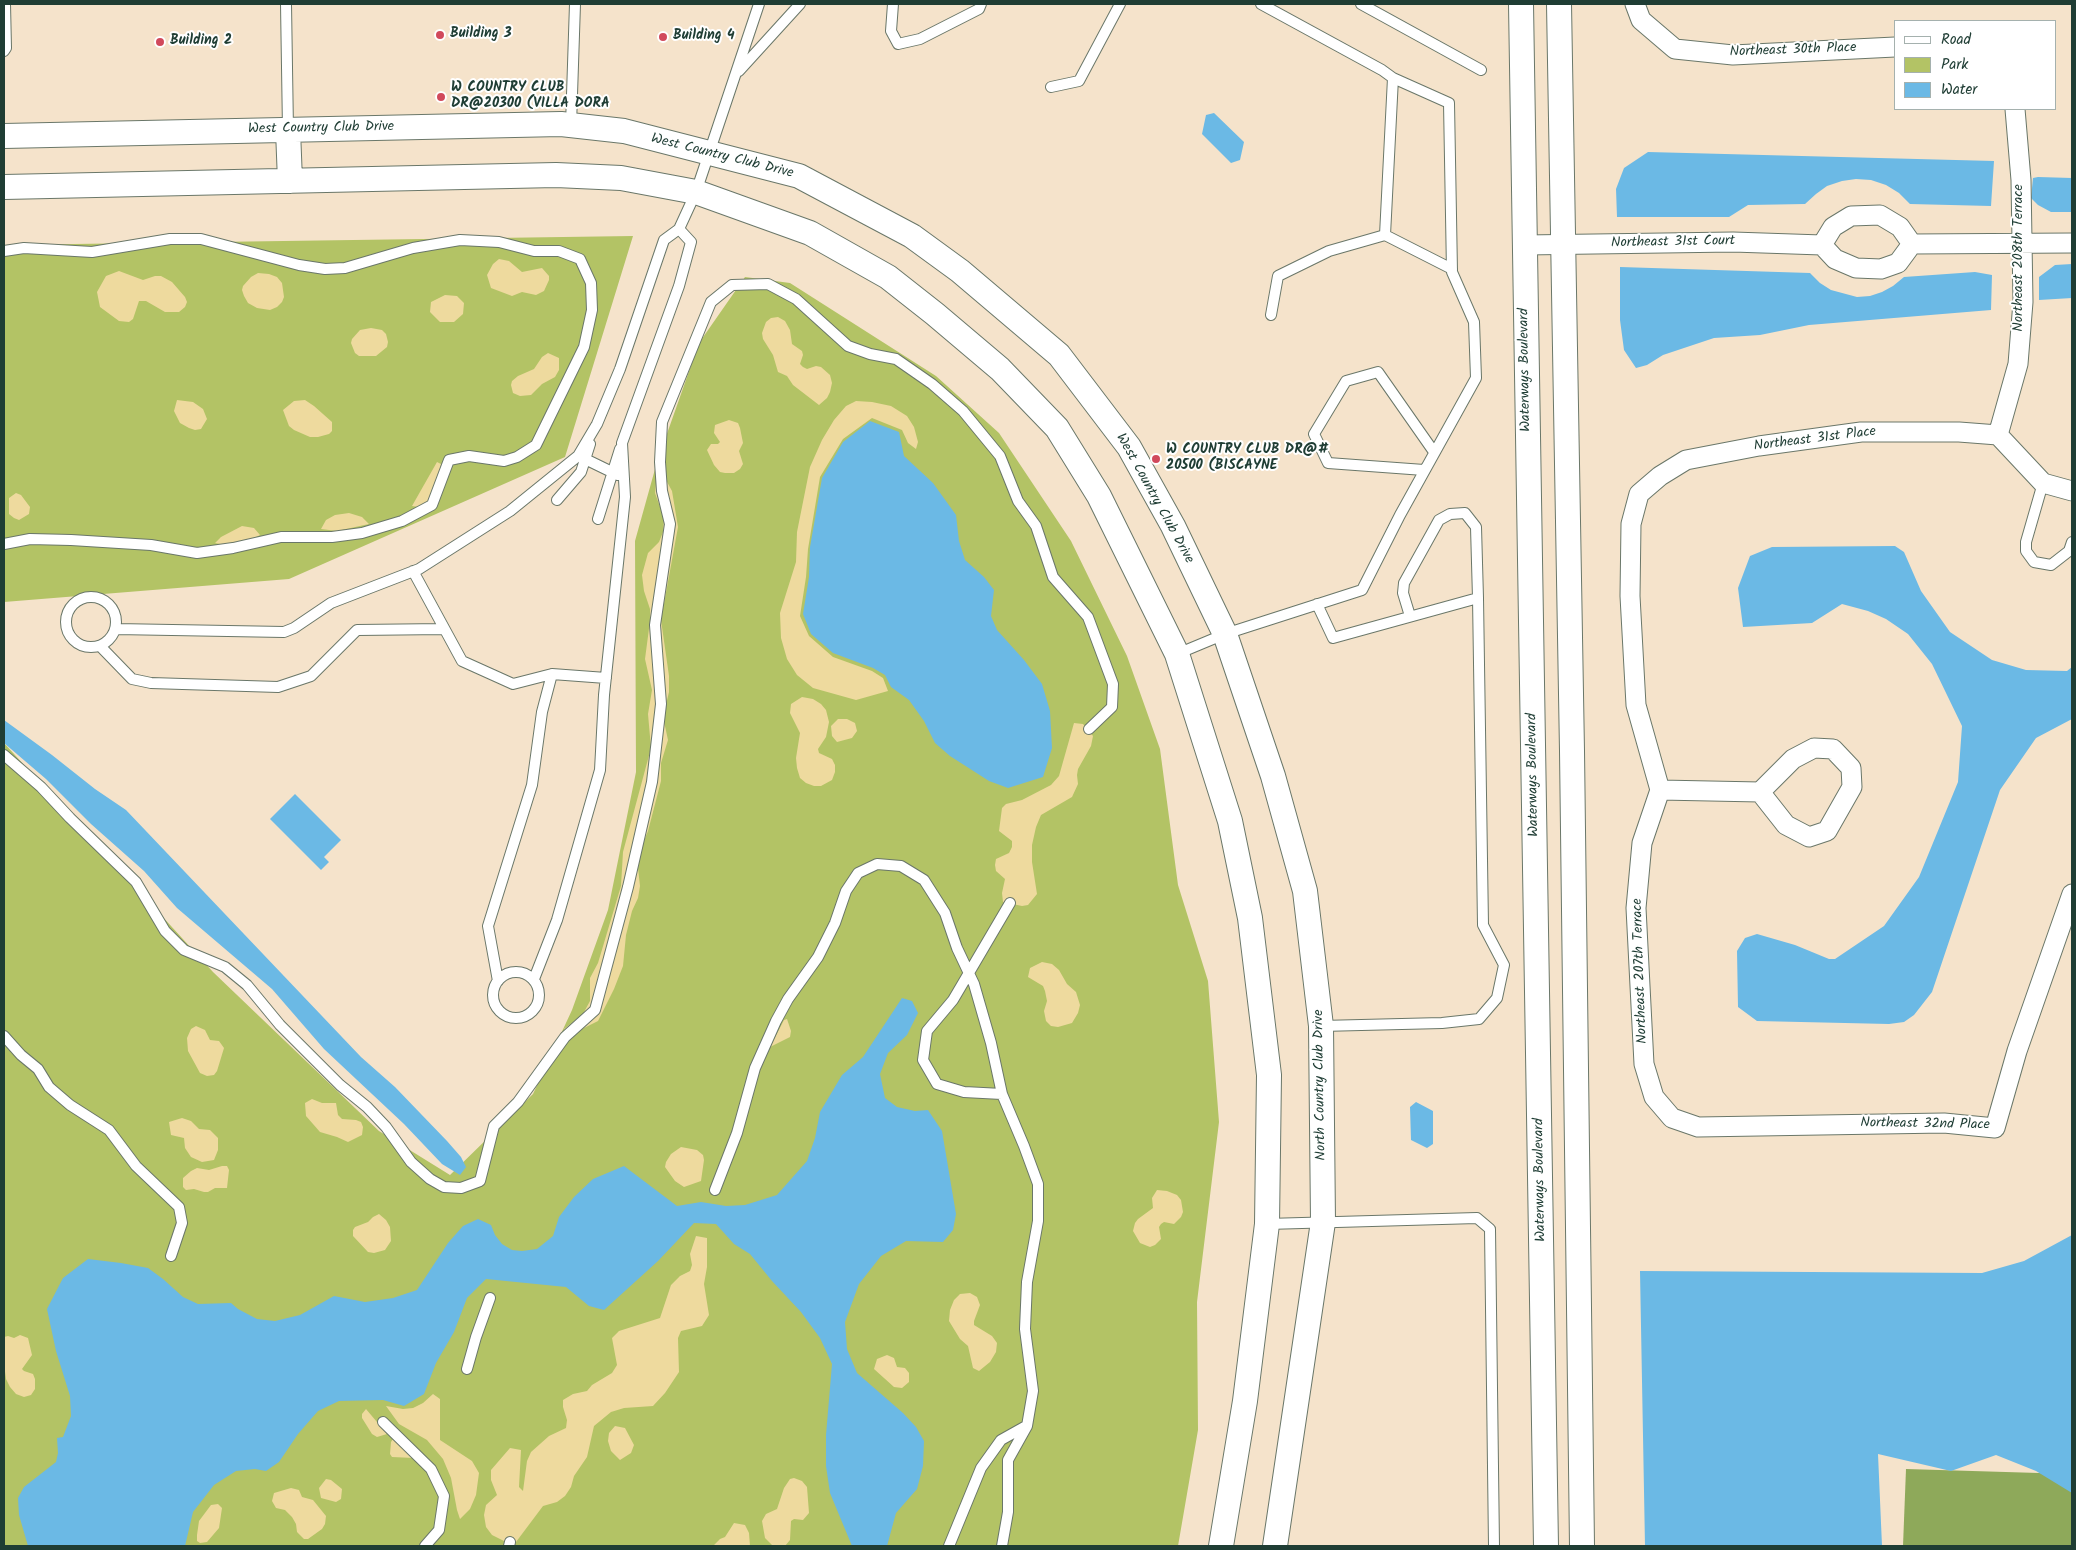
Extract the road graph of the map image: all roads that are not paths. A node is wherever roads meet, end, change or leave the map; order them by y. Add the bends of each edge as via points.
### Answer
1 (6, 4) edge
2 (286, 4) edge
3 (575, 4) edge
4 (760, 4) edge
5 (800, 4) edge
6 (893, 4) edge
7 (981, 4) edge
8 (1120, 4) edge
9 (1261, 4) edge
10 (1361, 4) edge
11 (1521, 4) edge
12 (1559, 4) edge
13 (1638, 12) edge
14 (1894, 47) edge
15 (4, 52) edge
16 (1481, 70) dead end
17 (737, 74) junction
18 (1393, 78) junction
19 (1051, 88) dead end
20 (2015, 110) edge
21 (571, 126) junction
22 (288, 130) junction
23 (4, 136) edge
24 (710, 153) junction
25 (290, 181) junction
26 (4, 188) edge
27 (696, 192) junction
28 (679, 229) junction
29 (1385, 235) junction
30 (2023, 243) junction
31 (2072, 243) edge
32 (1564, 244) junction
33 (1912, 244) junction
34 (1524, 245) junction
35 (1822, 245) junction
36 (4, 251) edge
37 (1452, 269) junction
38 (1271, 315) dead end
39 (1998, 435) junction
40 (622, 443) junction
41 (1434, 452) junction
42 (582, 457) junction
43 (1424, 470) junction
44 (613, 472) junction
45 (624, 478) junction
46 (2043, 483) junction
47 (2072, 491) edge
48 (556, 500) dead end
49 (598, 519) dead end
50 (2072, 542) edge
51 (4, 544) edge
52 (413, 571) junction
53 (1478, 598) junction
54 (1317, 604) junction
55 (1410, 616) junction
56 (116, 628) junction
57 (444, 629) junction
58 (1224, 634) junction
59 (100, 646) junction
60 (1177, 654) junction
61 (552, 674) junction
62 (606, 678) junction
63 (1089, 729) dead end
64 (4, 755) edge
65 (1660, 790) junction
66 (1760, 792) junction
67 (2072, 894) edge
68 (1010, 903) dead end
69 (968, 972) junction
70 (534, 979) junction
71 (498, 981) junction
72 (1321, 1026) junction
73 (4, 1036) edge
74 (1002, 1094) junction
75 (1672, 1118) joint
76 (715, 1190) dead end
77 (1323, 1222) junction
78 (1266, 1224) junction
79 (171, 1256) dead end
80 (490, 1298) dead end
81 (467, 1369) dead end
82 (383, 1422) dead end
83 (1027, 1426) junction
84 (425, 1546) edge
85 (949, 1546) edge
86 (1002, 1546) edge
87 (1220, 1546) edge
88 (1275, 1546) edge
89 (1494, 1546) edge
90 (1546, 1546) edge
91 (1582, 1546) edge

1 - 15 lane
2 - 22 lane
3 - 21 lane
4 - 17 lane
5 - 17 lane
6 - 7 lane via 892,31 898,44 920,39 979,9
8 - 19 lane via 1079,82
9 - 18 lane
10 - 16 lane
11 - 34 street, Waterways Boulevard
12 - 32 street
13 - 14 street, Northeast 30th Place via 1675,49 1733,55
17 - 24 lane
18 - 29 lane
18 - 37 lane via 1449,103
20 - 30 street, Northeast 208th Terrace
21 - 22 street, West Country Club Drive
21 - 24 street, West Country Club Drive via 624,131
22 - 23 street, West Country Club Drive
22 - 25 street
24 - 27 lane
24 - 58 street, West Country Club Drive via 799,176 912,236 960,271 1059,354 1128,447 1173,526
25 - 26 street
25 - 27 street via 556,175 621,178
27 - 28 lane
27 - 60 street via 810,233 888,277 1000,369 1057,428 1099,496
28 - 40 lane via 691,242 679,286
28 - 42 lane via 664,240 620,368
29 - 37 lane
29 - 38 lane via 1329,251 1278,276
30 - 31 street
30 - 33 street
30 - 39 street, Northeast 208th Terrace via 2018,364
32 - 34 street, Northeast 31st Court
32 - 35 street, Northeast 31st Court via 1733,242
32 - 91 street
33 - 35 street via 1898,263 1881,269 1856,268 1835,259
33 - 35 street via 1900,227 1880,215 1852,216 1833,227
34 - 90 street, Waterways Boulevard
36 - 51 lane via 24,248 92,252 170,239 201,239 299,266 325,269 345,268 413,248 460,240 499,242 534,251 559,252 580,259 591,283 592,310 584,347 536,445 504,462 469,456 449,460 432,505 402,521 362,533 332,537 281,537 197,553 151,545 71,540 30,539
37 - 41 lane via 1474,322 1476,378
39 - 46 street
39 - 65 street, Northeast 31st Place via 1861,432 1758,446 1686,460 1639,494 1631,524 1630,596 1636,705
40 - 44 lane
40 - 45 lane
41 - 43 lane
41 - 43 lane via 1378,372 1346,382 1314,434 1328,463
42 - 44 lane
42 - 48 lane via 581,472
42 - 52 lane via 510,511
43 - 54 lane via 1362,590
44 - 45 lane
44 - 49 lane
45 - 62 lane via 625,497
46 - 47 street
46 - 50 lane via 2026,551 2034,562 2051,565 2069,551
52 - 56 lane via 331,602 284,632
52 - 57 lane
53 - 55 lane
53 - 55 lane via 1476,527 1465,514 1450,514 1439,520 1404,583 1403,593
53 - 72 lane via 1483,924 1504,965 1497,998 1479,1020
54 - 55 lane via 1333,638
54 - 58 lane
56 - 59 lane via 113,636
56 - 59 lane via 114,612 103,599 86,597 71,606 66,622 71,638 84,647
57 - 59 lane via 357,630 311,676 278,687 151,683 132,679
57 - 61 lane via 462,661 513,684
58 - 60 lane
58 - 72 street, North Country Club Drive via 1273,776 1305,890
60 - 78 street via 1230,820 1250,918 1269,1075
61 - 62 lane
61 - 71 lane via 542,712 532,785 488,926
62 - 70 lane via 600,770 557,920
63 - 64 lane via 1112,708 1113,684 1088,617 1053,577 1036,526 1018,501 1000,456 963,411 932,384 896,359 848,346 796,299 768,284 732,285 710,302 662,422 662,491 670,524 655,625 661,704 652,782 628,887 594,1010 565,1037 518,1102 494,1126 480,1181 461,1188 444,1187 411,1162 367,1107 340,1085 280,1025 247,985 225,967 184,950 166,931 136,882 41,787
65 - 66 street
65 - 75 street, Northeast 207th Terrace via 1642,843 1636,908 1644,1064 1654,1097
66 - 66 street via 1786,825 1809,836 1827,831 1852,788 1851,768 1833,749 1814,748 1793,759
67 - 75 street, Northeast 32nd Place via 2016,1051 1995,1128 1944,1123 1698,1127
68 - 69 lane
69 - 74 lane via 991,1043
69 - 74 lane via 953,1000 927,1032 923,1060 938,1084 964,1092
69 - 76 lane via 945,913 924,880 901,866 877,864 858,873 846,891 818,957 776,1021 755,1068 738,1133
70 - 71 lane via 512,972
70 - 71 lane via 540,994 539,1002 530,1014 516,1019 502,1014 497,1008 493,994
72 - 77 street, North Country Club Drive
73 - 79 lane via 70,1105 109,1130 136,1166 179,1207 182,1223
74 - 83 lane via 1038,1184 1038,1220 1027,1282 1025,1330 1033,1390
77 - 78 lane
77 - 88 street, North Country Club Drive
77 - 89 lane via 1477,1218 1490,1229
78 - 87 street via 1245,1401
80 - 81 lane
82 - 84 lane via 431,1469 444,1496 439,1530
83 - 85 lane via 1001,1440 981,1468
83 - 86 lane via 1008,1460 1008,1512

